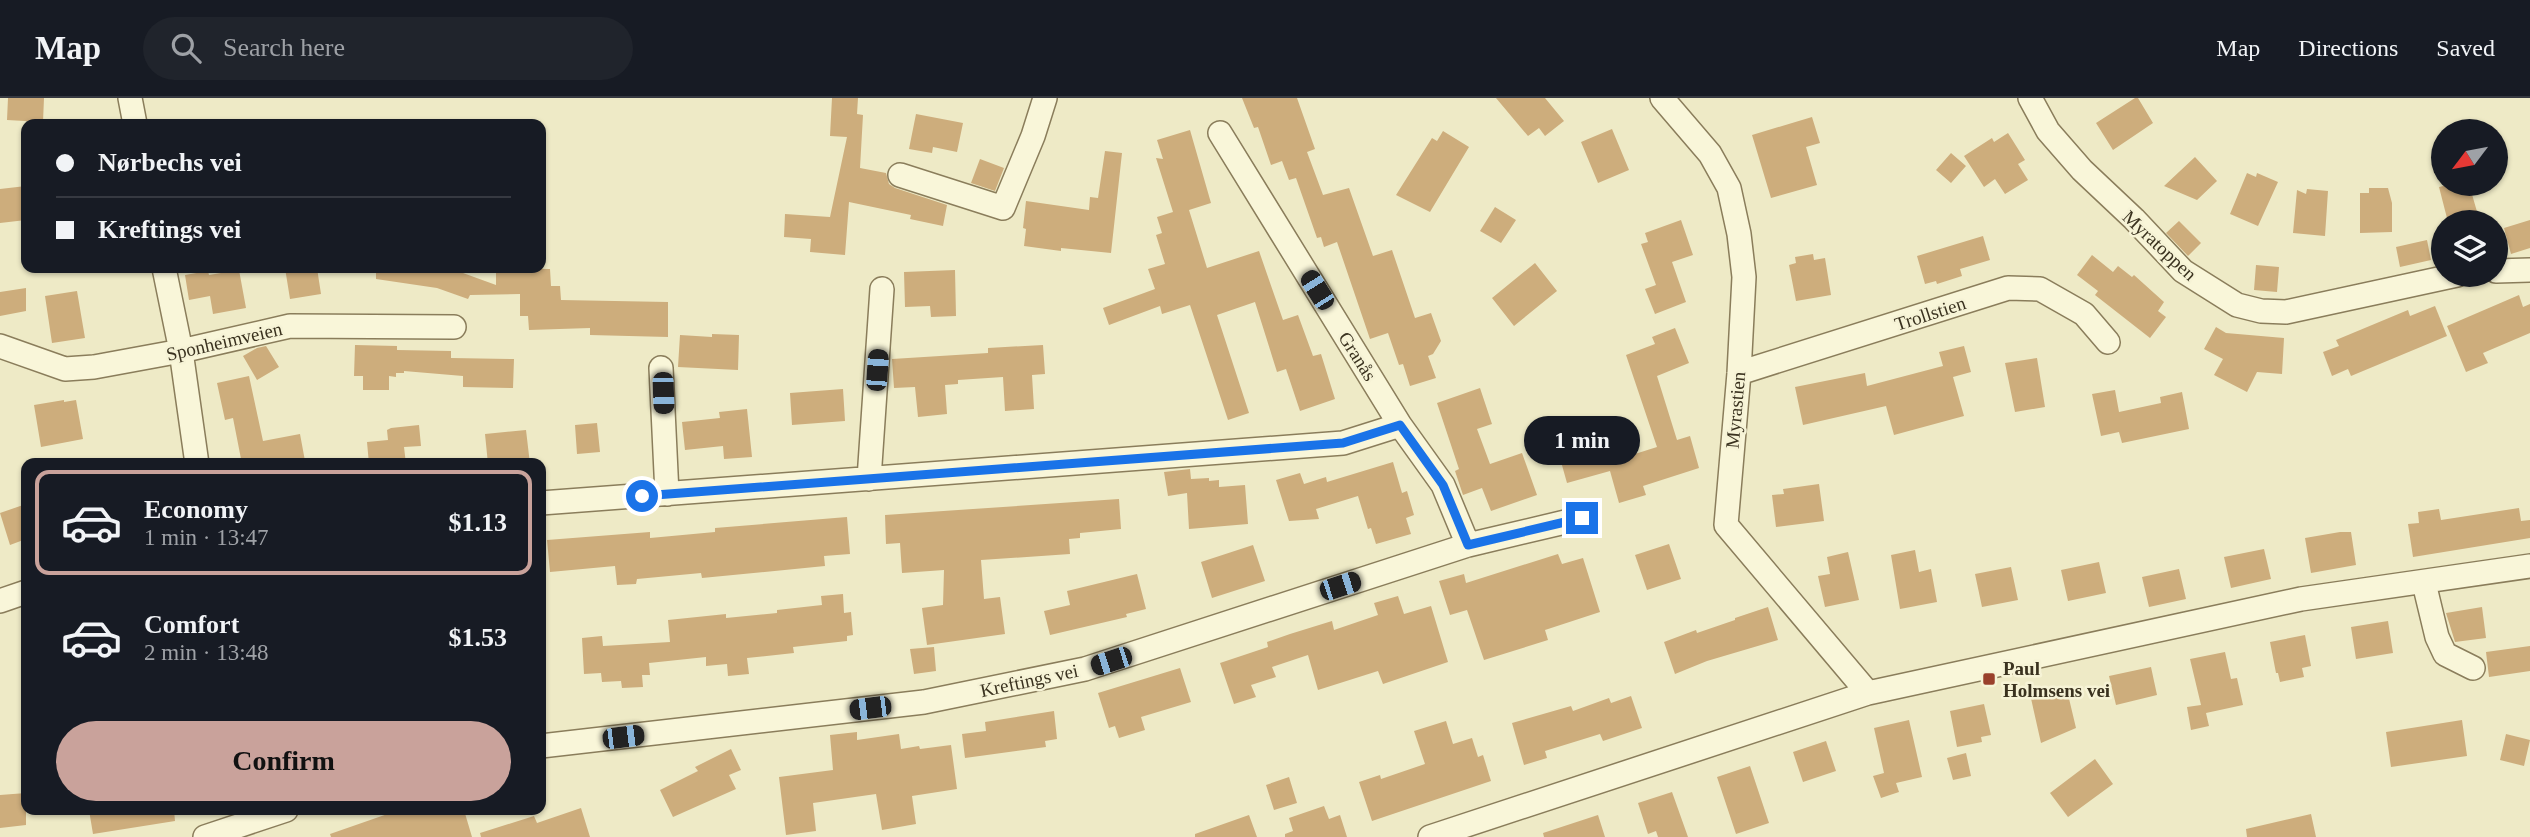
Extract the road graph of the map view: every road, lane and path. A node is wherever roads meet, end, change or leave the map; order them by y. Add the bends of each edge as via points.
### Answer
1 (130, 98) edge
2 (1045, 98) edge
3 (1662, 98) edge
4 (2030, 98) edge
5 (134, 119) edge
6 (1220, 133) dead end
7 (900, 175) dead end
8 (2530, 270) edge
9 (2508, 271) edge
10 (165, 273) edge
11 (2431, 281) edge
12 (882, 289) dead end
13 (454, 327) dead end
14 (2108, 342) dead end
15 (0, 346) edge
16 (181, 351) junction
17 (662, 368) dead end
18 (1739, 373) junction
19 (1400, 425) junction
20 (196, 458) edge
21 (869, 479) junction
22 (667, 494) junction
23 (546, 503) edge
24 (1582, 518) dead end
25 (1468, 545) junction
26 (2530, 566) edge
27 (2424, 583) junction
28 (21, 594) edge
29 (0, 601) edge
30 (2473, 668) dead end
31 (1868, 693) junction
32 (546, 745) edge
33 (271, 815) edge
34 (205, 837) edge
35 (1430, 837) edge

1 - 5 street
2 - 7 street via 1003,208
3 - 18 street, Myrastien via 1710,154 1728,188 1744,277
4 - 11 street, Myratoppen via 2048,131 2082,170 2183,271 2237,305 2286,312
6 - 19 street, Granås
8 - 9 street
10 - 16 street
12 - 21 street
13 - 16 street, Sponheimveien via 290,326
14 - 18 street, Trollstien via 2084,314 2040,289 2008,288
15 - 16 street, Sponheimveien via 65,369
16 - 20 street
17 - 22 street
18 - 31 street, Myrastien via 1726,525
19 - 21 street via 1343,443
19 - 25 street, Granås via 1443,485
21 - 22 street
22 - 23 street
24 - 25 street, Kreftings vei
25 - 32 street, Kreftings vei via 1085,669 924,702
26 - 27 street
27 - 30 street via 2445,654
27 - 31 street via 2301,599
28 - 29 street
31 - 35 street
33 - 34 street

